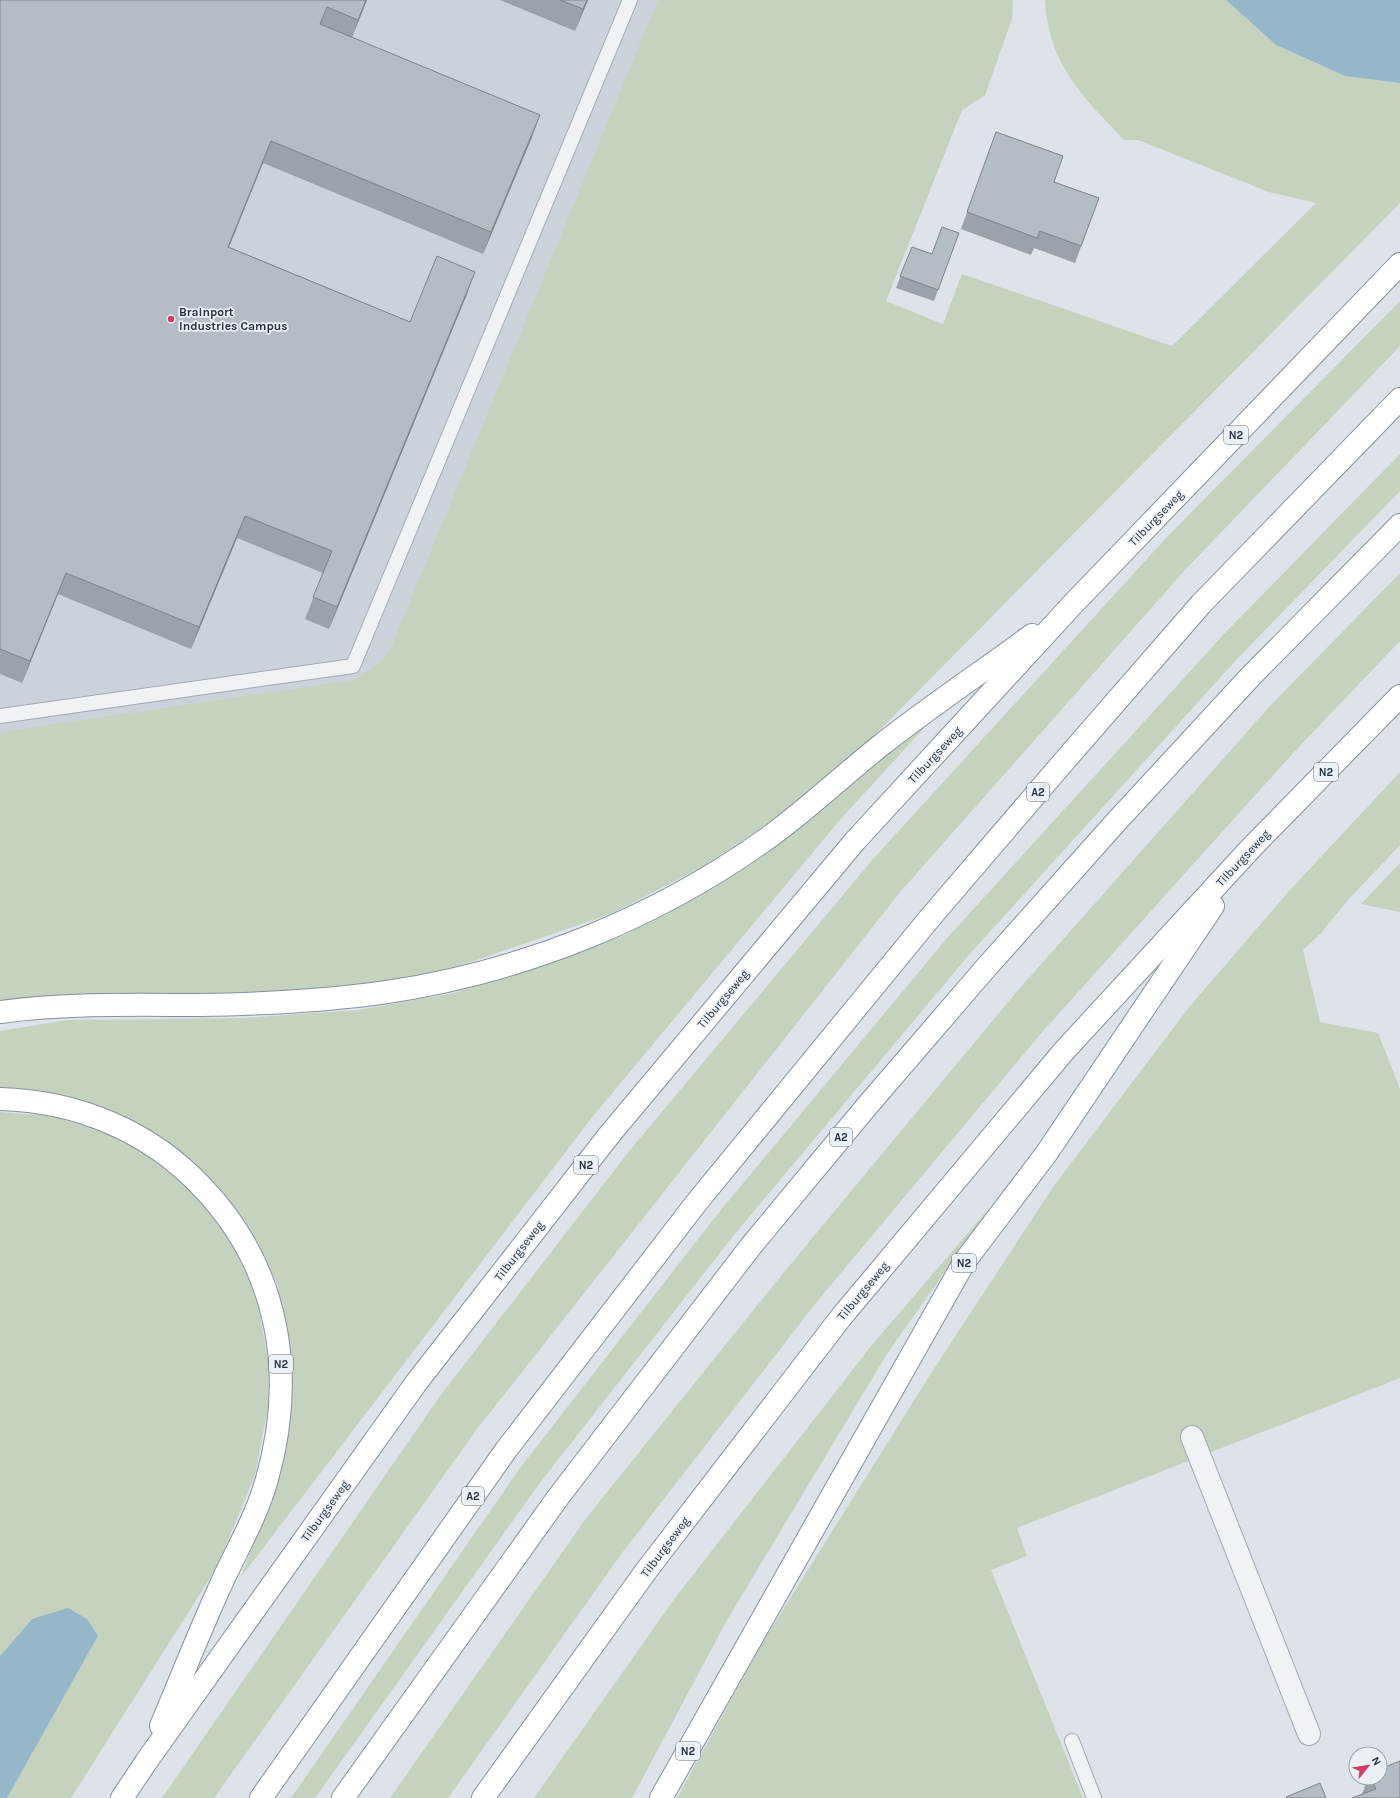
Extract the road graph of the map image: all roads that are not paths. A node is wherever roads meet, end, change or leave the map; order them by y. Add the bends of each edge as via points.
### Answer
1 (630, 0) edge
2 (1400, 264) edge
3 (1400, 400) edge
4 (1400, 525) edge
5 (1072, 605) junction
6 (1400, 696) edge
7 (0, 716) edge
8 (1252, 847) junction
9 (0, 1012) edge
10 (0, 1099) edge
11 (1192, 1437) dead end
12 (1309, 1734) dead end
13 (1072, 1741) dead end
14 (146, 1762) junction
15 (122, 1798) edge
16 (261, 1798) edge
17 (343, 1798) edge
18 (483, 1798) edge
19 (661, 1798) edge
20 (1094, 1798) edge

1 - 7 lane via 353,666
2 - 5 highway, Tilburgseweg / N2
3 - 16 highway, A2 via 1201,604 924,925 702,1196 506,1450
4 - 17 highway, A2 via 1250,677 1116,822 984,970 776,1215 559,1496
5 - 9 highway, N2 via 880,747 817,801 765,840 682,892 591,936 506,966 457,979 387,992 293,1001 68,1006
5 - 14 highway, Tilburgseweg / N2 via 855,841 610,1134 416,1383
6 - 8 highway, Tilburgseweg / N2
8 - 18 highway, Tilburgseweg / N2 via 1064,1051 842,1316 646,1571
8 - 19 highway, N2 via 1046,1154 965,1261
10 - 14 highway, N2 via 28,1100 105,1119 173,1159 212,1197 237,1228 265,1285 275,1320 282,1382 275,1441 267,1479 256,1511 218,1589
11 - 12 street
13 - 20 lane
14 - 15 highway, Tilburgseweg / N2

